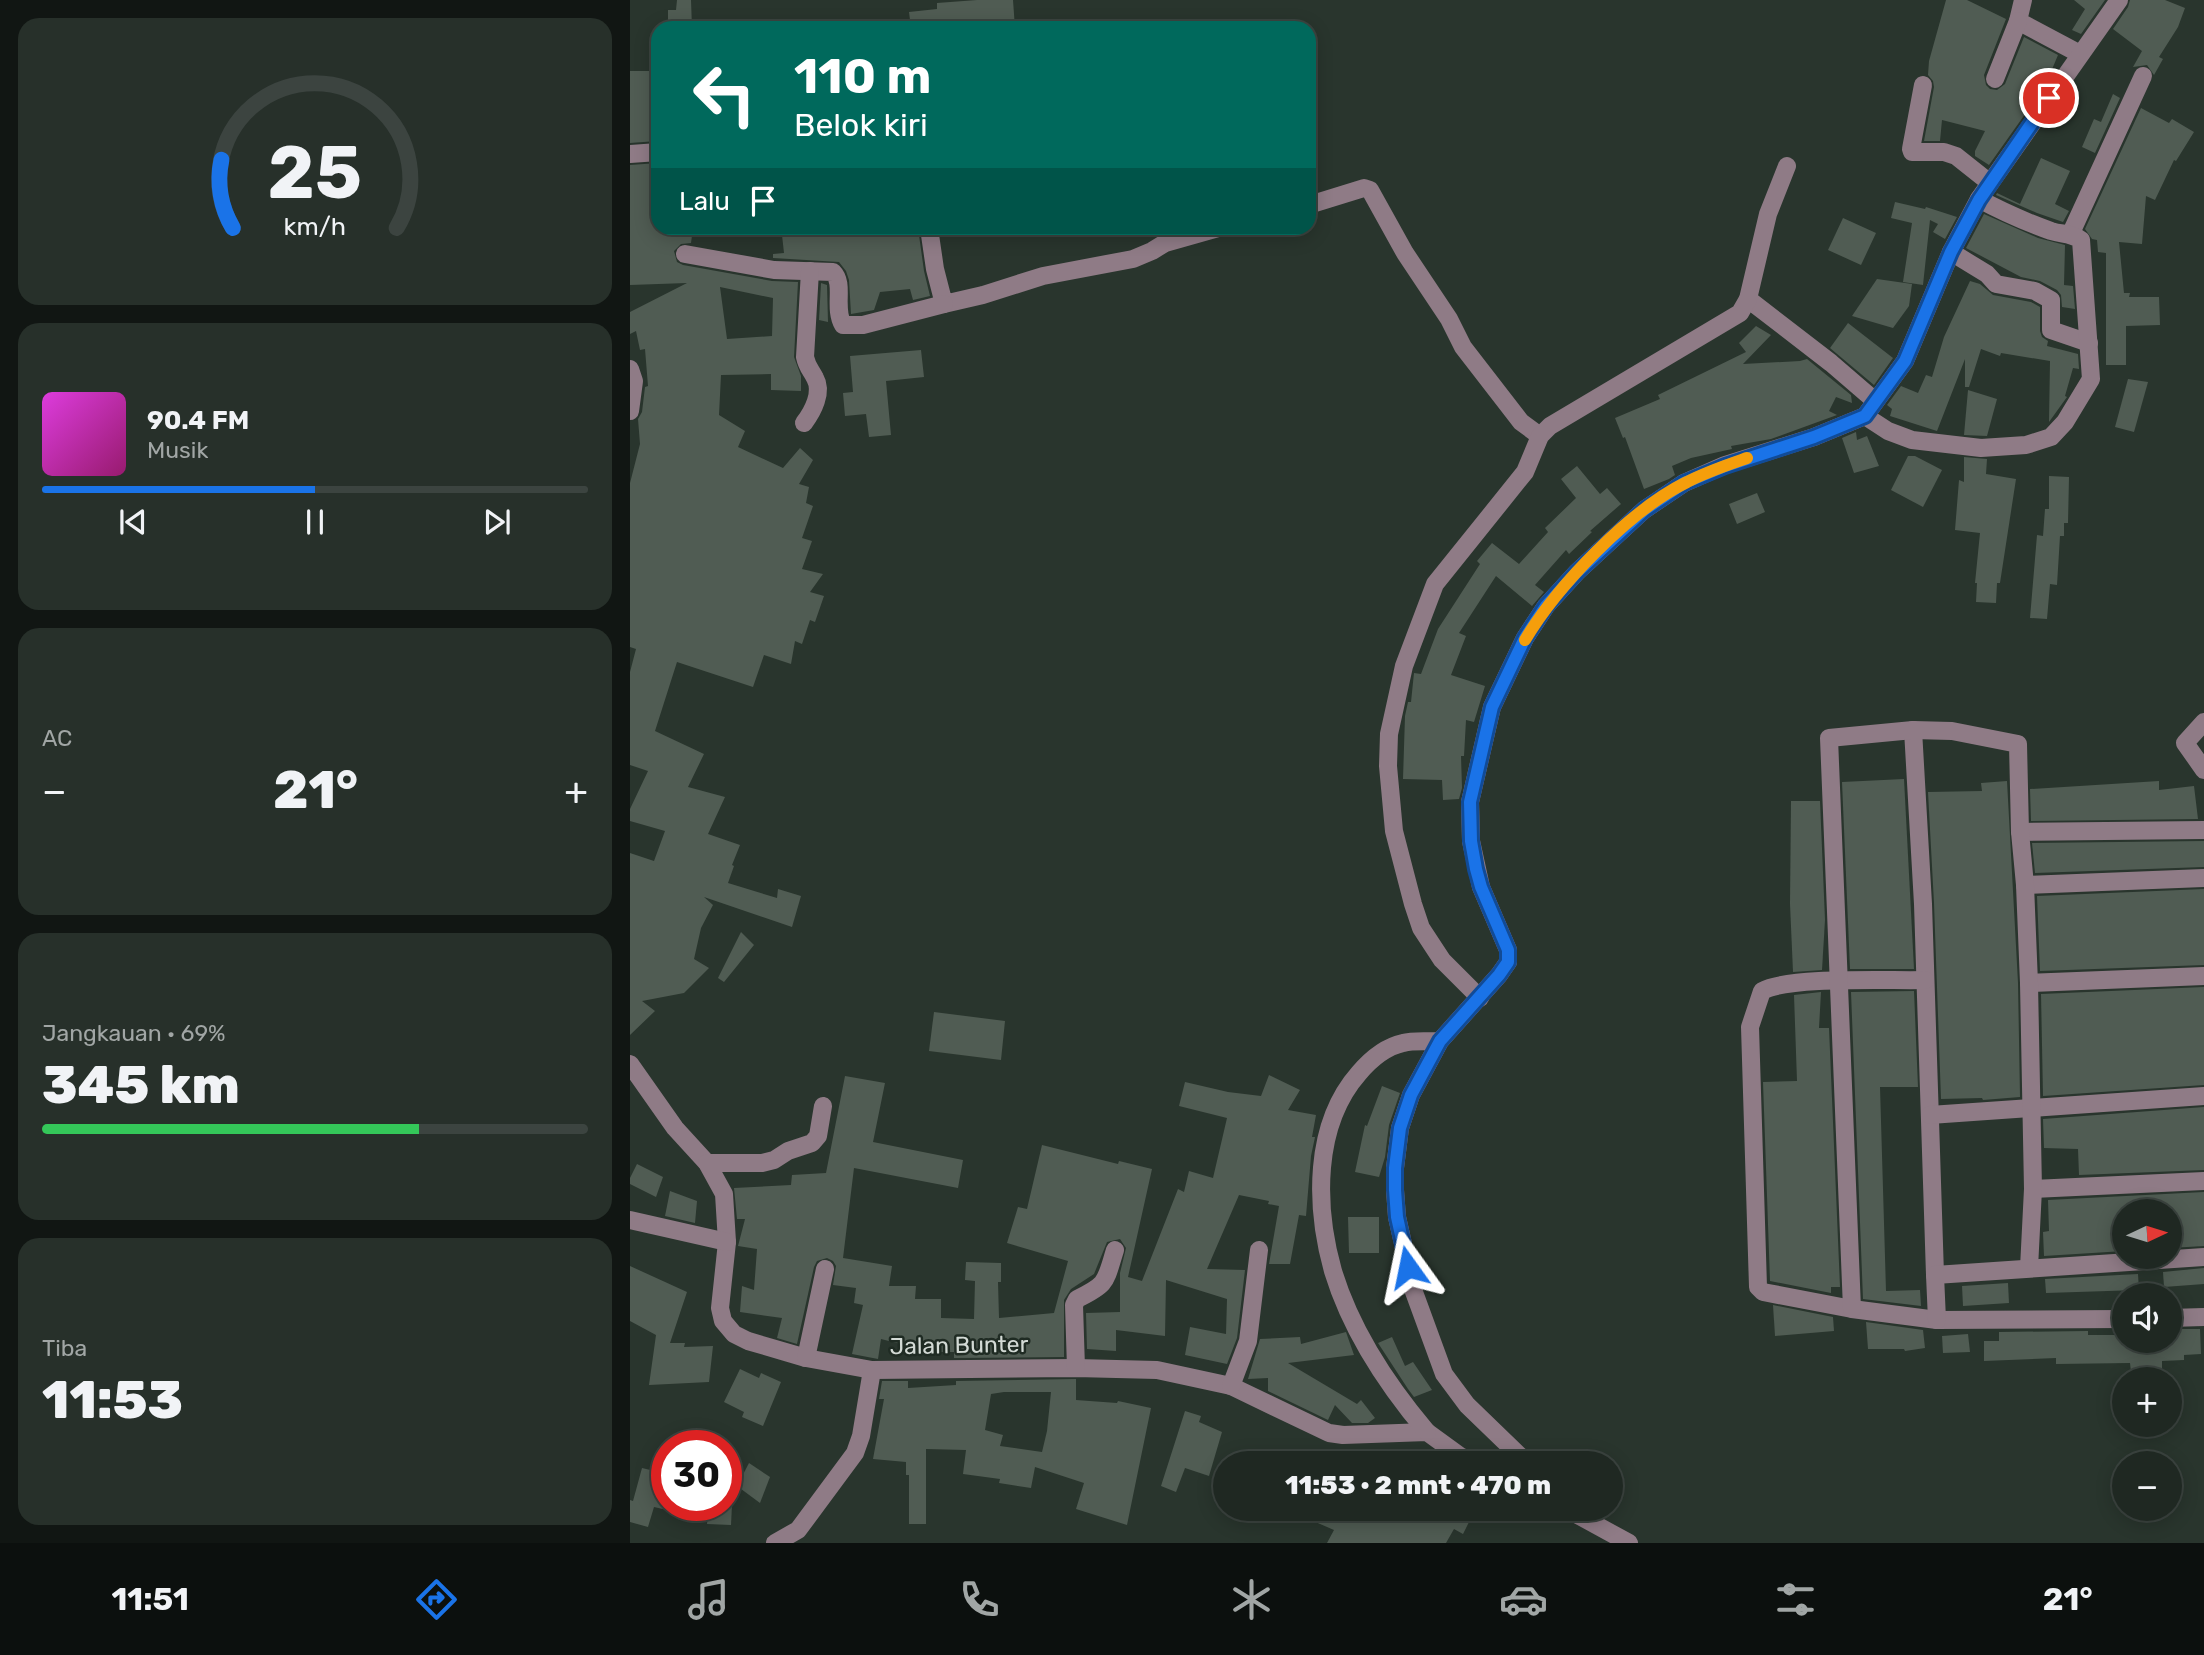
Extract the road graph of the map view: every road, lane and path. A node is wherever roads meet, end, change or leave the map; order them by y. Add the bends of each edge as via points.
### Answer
1 (2023, 0) edge
2 (2119, 0) edge
3 (2018, 21) junction
4 (2080, 54) junction
5 (2143, 76) dead end
6 (1995, 79) dead end
7 (1923, 85) dead end
8 (651, 152) edge
9 (630, 154) edge
10 (1787, 166) dead end
11 (1990, 183) junction
12 (1979, 200) junction
13 (1316, 203) edge
14 (2071, 233) junction
15 (930, 235) edge
16 (1193, 235) edge
17 (1951, 252) junction
18 (685, 254) dead end
19 (810, 271) junction
20 (1748, 299) junction
21 (944, 304) junction
22 (2089, 343) junction
23 (630, 369) edge
24 (1874, 400) junction
25 (630, 411) edge
26 (1865, 416) junction
27 (804, 423) dead end
28 (1540, 436) junction
29 (2204, 722) edge
30 (1913, 730) junction
31 (2204, 770) edge
32 (2204, 830) edge
33 (2020, 832) junction
34 (2204, 878) edge
35 (2025, 885) junction
36 (2204, 976) edge
37 (1925, 980) junction
38 (1838, 981) junction
39 (2029, 983) junction
40 (1480, 998) junction
41 (1440, 1041) junction
42 (630, 1064) edge
43 (2204, 1096) edge
44 (823, 1106) dead end
45 (2031, 1110) junction
46 (1930, 1115) junction
47 (706, 1163) junction
48 (2204, 1181) edge
49 (2033, 1189) junction
50 (630, 1220) edge
51 (727, 1242) junction
52 (1115, 1250) dead end
53 (1259, 1250) dead end
54 (2204, 1256) edge
55 (2029, 1268) junction
56 (825, 1269) dead end
57 (1935, 1275) junction
58 (1852, 1310) junction
59 (2204, 1317) edge
60 (2182, 1318) edge
61 (2112, 1319) edge
62 (1937, 1320) junction
63 (806, 1358) junction
64 (1076, 1368) junction
65 (872, 1370) junction
66 (1231, 1386) junction
67 (1427, 1432) junction
68 (1453, 1451) edge
69 (1515, 1451) edge
70 (1594, 1521) edge
71 (775, 1543) edge
72 (1629, 1543) edge

1 - 3 street
2 - 4 street
3 - 4 street
3 - 6 street
4 - 11 street
5 - 14 street
7 - 11 street via 1912,152 1956,156
8 - 9 street
10 - 20 street via 1768,214
11 - 12 street
12 - 14 street via 2059,234
12 - 17 street
13 - 28 street via 1370,190 1463,347 1521,422
14 - 22 street via 2081,240 2084,253
15 - 21 street
16 - 21 street via 1133,259 1043,276
17 - 22 street via 1996,284 2035,291 2051,300 2051,330
17 - 24 street via 1905,361
18 - 19 street via 774,270
19 - 21 street via 837,275 838,316 843,325 863,325
19 - 27 street via 805,357 818,387
20 - 24 street
20 - 28 street via 1740,313
22 - 26 street via 2091,379 2065,422 2051,438 2037,443 1981,448 1912,440
23 - 25 street via 634,381
24 - 26 street
26 - 40 street via 1684,483 1619,532 1546,606 1492,707 1470,802 1476,869 1508,956
28 - 40 street via 1525,472 1435,584 1404,666 1389,734 1394,831 1421,928 1442,960
29 - 31 street via 2185,743
30 - 33 street via 1952,731 2018,744
30 - 37 street
30 - 38 street via 1829,738
32 - 33 street
33 - 35 street
34 - 35 street
35 - 39 street
36 - 39 street
37 - 38 street
37 - 46 street
38 - 58 street
38 - 58 street via 1773,985 1762,991 1750,1027 1757,1281 1763,1292
39 - 45 street
40 - 41 street
41 - 67 street via 1403,1043 1367,1063 1341,1096 1322,1159 1324,1230 1334,1272 1364,1342
41 - 69 street via 1411,1095 1400,1128 1395,1168 1397,1217 1414,1292 1444,1374 1467,1405
42 - 47 street, Jalan Bunter
43 - 45 street
44 - 47 street via 818,1136 812,1143 762,1163
45 - 46 street
45 - 49 street
46 - 57 street
47 - 51 street, Jalan Bunter via 724,1194
48 - 49 street
49 - 55 street
50 - 51 street
51 - 63 street, Jalan Bunter via 720,1308 727,1328 748,1340
52 - 64 street via 1106,1280 1074,1305
53 - 66 street via 1248,1341
54 - 55 street
55 - 57 street
56 - 63 street
57 - 62 street
58 - 62 street
59 - 60 street
61 - 62 street
63 - 65 street, Jalan Bunter
64 - 65 street, Jalan Bunter
64 - 66 street, Jalan Bunter via 1157,1370
65 - 71 street via 855,1453 798,1530
66 - 67 street, Jalan Bunter via 1329,1433
67 - 68 street
70 - 72 street

